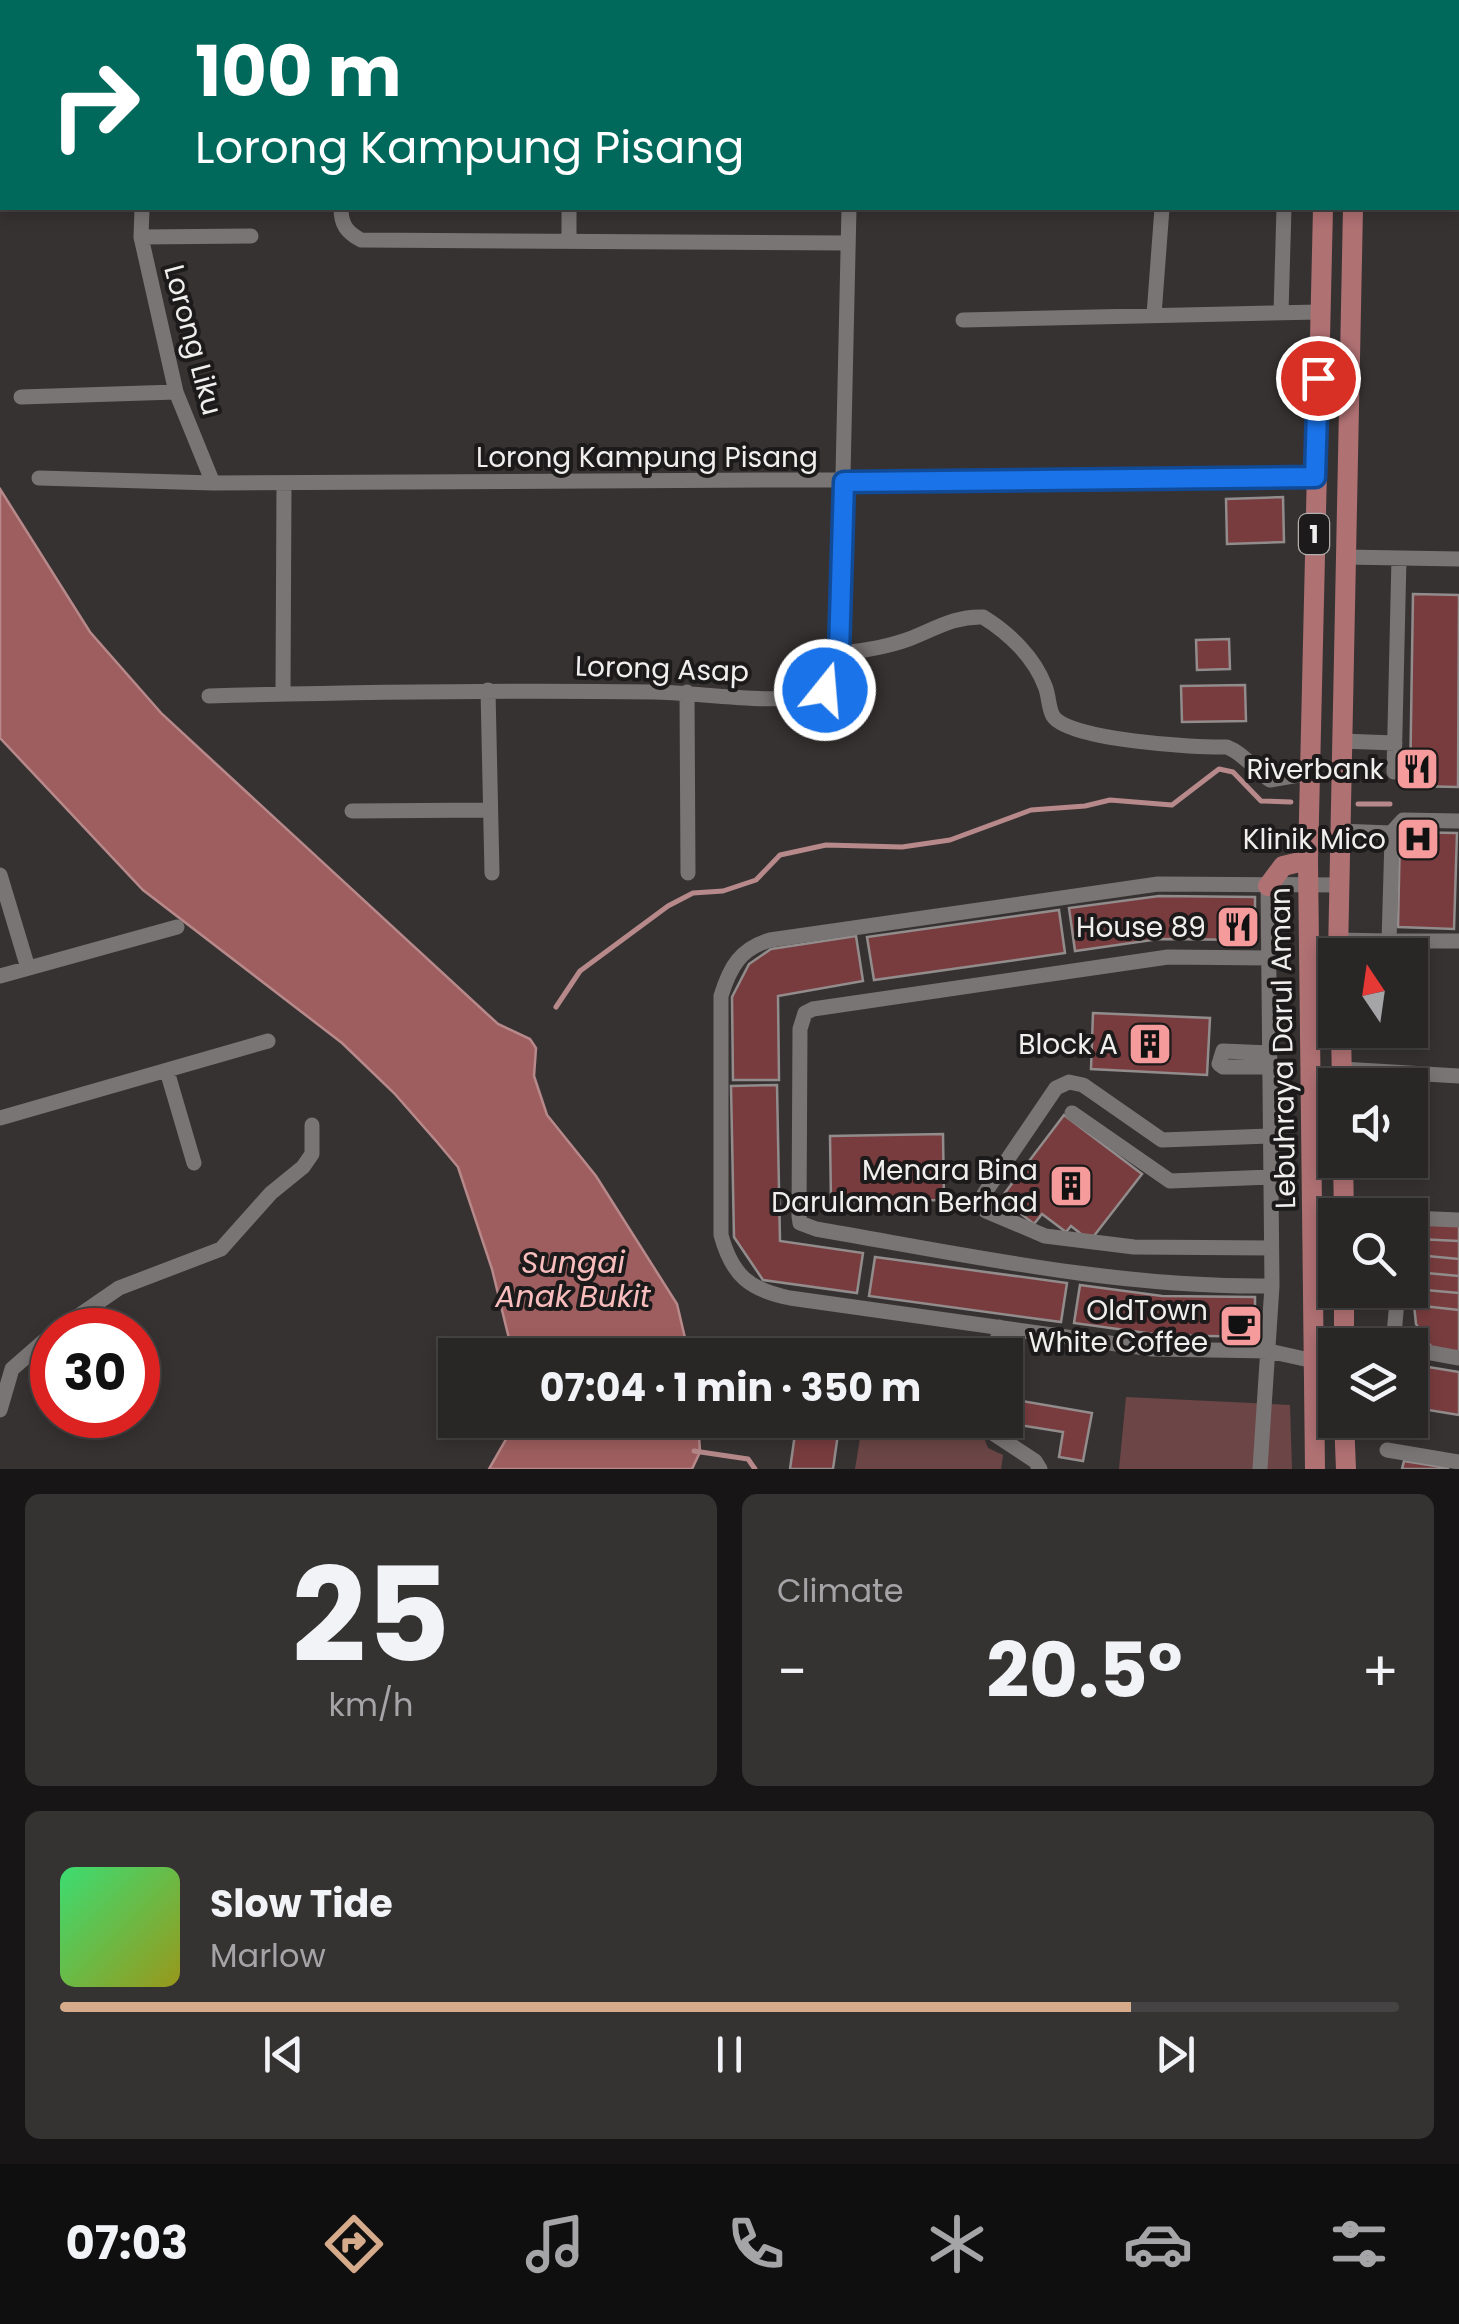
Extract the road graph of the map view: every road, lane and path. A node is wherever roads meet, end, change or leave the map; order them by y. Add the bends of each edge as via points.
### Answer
1 (142, 210) edge
2 (341, 210) edge
3 (569, 210) edge
4 (850, 210) edge
5 (1162, 210) edge
6 (1284, 210) edge
7 (1323, 210) edge
8 (1353, 210) edge
9 (251, 236) dead end
10 (141, 237) junction
11 (569, 240) junction
12 (848, 243) junction
13 (1320, 312) junction
14 (1281, 313) junction
15 (1154, 315) junction
16 (964, 320) dead end
17 (176, 392) junction
18 (21, 397) dead end
19 (1315, 477) junction
20 (39, 478) dead end
21 (844, 482) junction
22 (213, 483) junction
23 (284, 483) junction
24 (1344, 556) junction
25 (1399, 558) junction
26 (1459, 559) edge
27 (839, 653) junction
28 (488, 690) junction
29 (687, 692) junction
30 (283, 694) junction
31 (209, 696) dead end
32 (1341, 741) junction
33 (1394, 743) junction
34 (1310, 772) junction
35 (1394, 772) dead end
36 (489, 810) junction
37 (352, 811) dead end
38 (1459, 822) edge
39 (1339, 831) junction
40 (1392, 833) junction
41 (1308, 860) junction
42 (492, 873) dead end
43 (688, 873) dead end
44 (0, 875) edge
45 (1309, 885) junction
46 (1339, 885) junction
47 (1268, 886) junction
48 (177, 927) dead end
49 (1338, 938) edge
50 (1390, 938) edge
51 (1428, 941) edge
52 (1459, 942) edge
53 (1269, 958) junction
54 (28, 968) junction
55 (0, 976) edge
56 (268, 1041) dead end
57 (1221, 1059) dead end
58 (1270, 1060) junction
59 (167, 1070) junction
60 (1428, 1076) edge
61 (1459, 1076) edge
62 (1072, 1112) dead end
63 (0, 1118) edge
64 (312, 1125) dead end
65 (1269, 1136) junction
66 (194, 1164) dead end
67 (1271, 1177) junction
68 (1428, 1219) edge
69 (1459, 1220) edge
70 (1271, 1248) junction
71 (1272, 1286) junction
72 (90, 1308) edge
73 (999, 1327) junction
74 (998, 1338) edge
75 (1269, 1351) junction
76 (1428, 1352) edge
77 (30, 1354) edge
78 (1459, 1358) edge
79 (1314, 1361) junction
80 (0, 1410) edge
81 (1000, 1438) edge
82 (1345, 1438) edge
83 (1387, 1450) dead end
84 (1459, 1462) edge
85 (1040, 1469) edge
86 (1260, 1469) edge
87 (1315, 1469) edge
88 (1346, 1469) edge

1 - 10 street, Lorong Liku
2 - 11 street via 344,226 362,240
3 - 11 street
4 - 12 street, Lorong Asap
5 - 15 street
6 - 14 street
7 - 13 main road, Lebuhraya Darul Aman / 1
8 - 24 main road, Lebuhraya Darul Aman / 1
9 - 10 street
10 - 17 street, Lorong Liku
11 - 12 street
12 - 21 street, Lorong Asap
13 - 14 street
13 - 19 main road, Lebuhraya Darul Aman / 1
14 - 15 street
15 - 16 street
17 - 18 street
17 - 22 street, Lorong Liku
19 - 21 street, Lorong Kampung Pisang
19 - 34 main road, Lebuhraya Darul Aman / 1
20 - 22 street, Lorong Kampung Pisang
21 - 23 street, Lorong Kampung Pisang
21 - 27 street, Lorong Asap
22 - 23 street, Lorong Kampung Pisang
23 - 30 street
24 - 25 street
24 - 32 main road, Lebuhraya Darul Aman / 1
25 - 26 street
25 - 33 street
27 - 29 street, Lorong Asap via 831,686 806,697
27 - 34 street via 984,617 1035,666 1050,711 1063,726 1158,745 1227,747 1270,780
28 - 29 street, Lorong Asap
28 - 30 street, Lorong Asap
28 - 36 street
29 - 43 street
30 - 31 street, Lorong Asap
32 - 33 street
32 - 39 main road, Lebuhraya Darul Aman / 1
33 - 35 street
34 - 41 main road, Lebuhraya Darul Aman / 1
36 - 37 street
36 - 42 street
38 - 40 street via 1403,820
39 - 40 street
39 - 46 main road, Lebuhraya Darul Aman / 1
40 - 50 street
41 - 45 main road, Lebuhraya Darul Aman / 1
41 - 47 main road via 1283,866
44 - 54 street
45 - 46 street
45 - 47 street
45 - 79 main road, Lebuhraya Darul Aman / 1
46 - 49 main road, Lebuhraya Darul Aman / 1
47 - 53 street
47 - 73 street via 1158,884 787,937 754,944 730,969 721,996 719,1184 722,1235 736,1268 767,1294
48 - 54 street
51 - 52 street
53 - 58 street
53 - 71 street via 1168,956 812,1009 800,1029 798,1216 816,1229 1096,1276
54 - 55 street
56 - 59 street
57 - 58 street
58 - 65 street
59 - 63 street
59 - 66 street
60 - 61 street
62 - 67 street via 1170,1181
64 - 72 street via 312,1154 304,1167 221,1249 119,1288
65 - 67 street
65 - 70 street via 1162,1140 1083,1085 1062,1084 982,1202 986,1210 1045,1236 1134,1247
67 - 70 street
68 - 69 street
70 - 71 street
71 - 75 street
73 - 74 street
73 - 75 street via 1152,1349
75 - 79 street
75 - 86 street
76 - 78 street
77 - 80 street via 12,1369
79 - 87 main road, Lebuhraya Darul Aman / 1
81 - 85 street
82 - 88 main road
83 - 84 street

